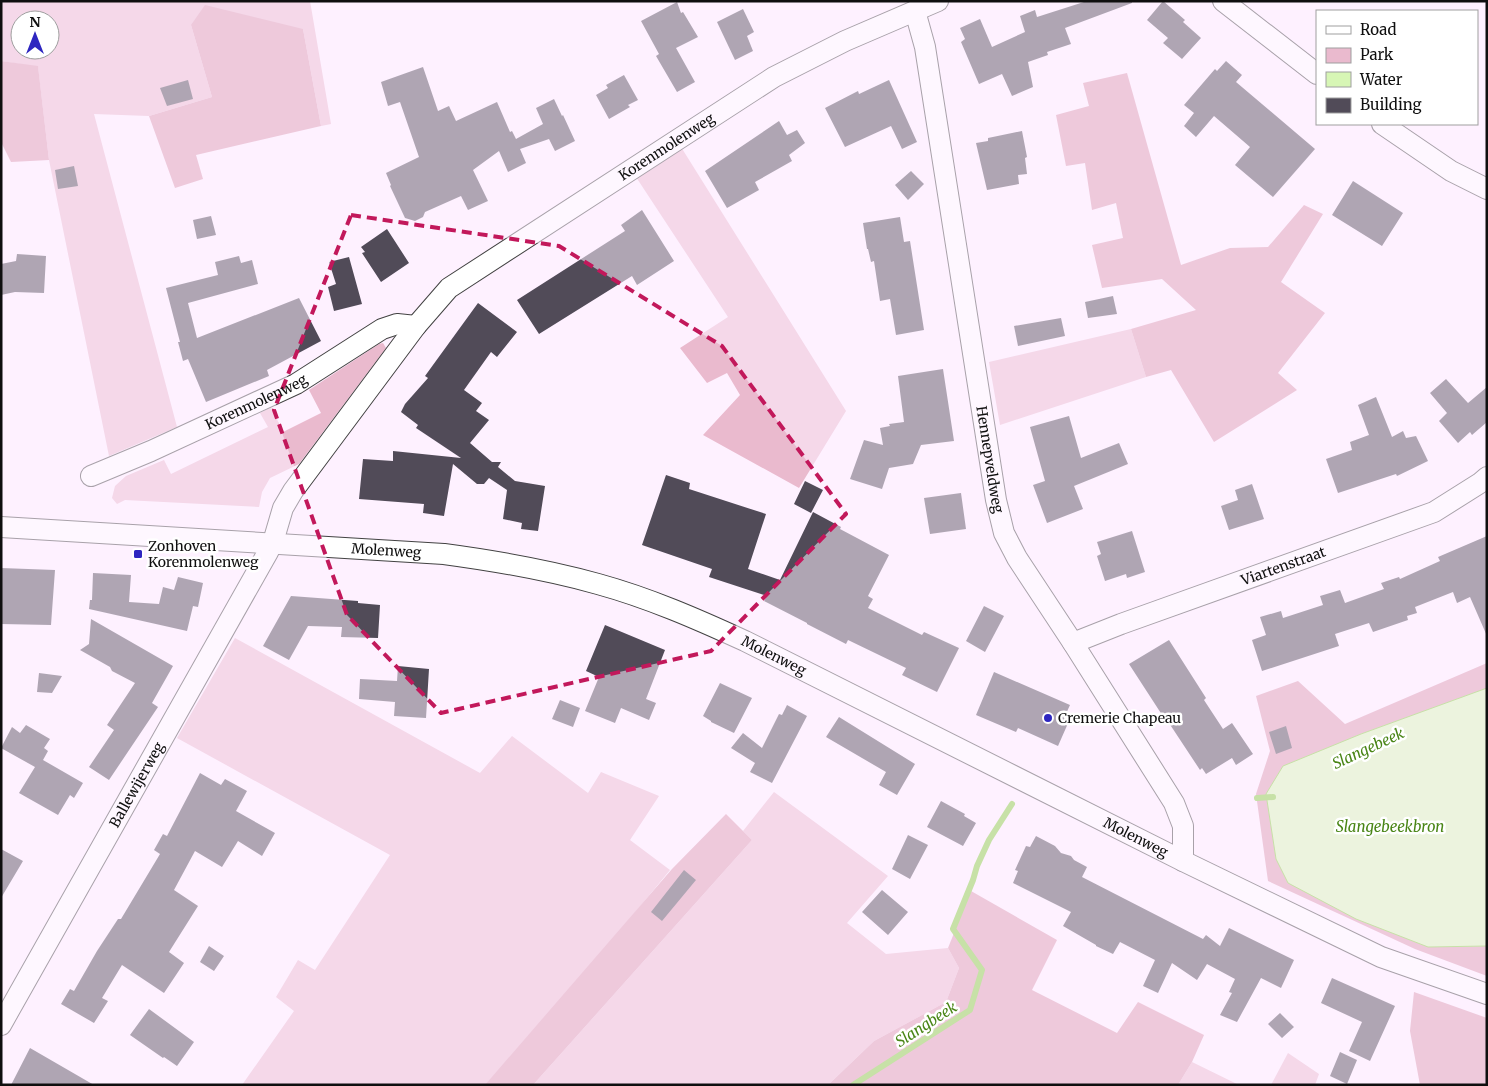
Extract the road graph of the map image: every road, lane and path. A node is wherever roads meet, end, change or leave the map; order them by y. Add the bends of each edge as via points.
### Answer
1 (938, 1) edge
2 (1224, 1) edge
3 (915, 11) junction
4 (1316, 73) edge
5 (1383, 125) edge
6 (1487, 189) edge
7 (416, 326) junction
8 (92, 476) dead end
9 (1487, 477) edge
10 (2, 527) edge
11 (273, 542) junction
12 (1073, 643) junction
13 (1183, 861) junction
14 (1487, 994) edge
15 (1, 1026) edge

1 - 3 street, Korenmolenweg
2 - 4 street
3 - 7 street, Korenmolenweg via 845,41 774,77 448,288
3 - 12 street, Hennepveldweg via 925,47 1004,532 1017,558
5 - 6 street via 1451,171
7 - 8 street, Korenmolenweg via 397,324 382,329 296,384
7 - 11 street, Korenmolenweg via 294,491 283,508
9 - 12 street, Viartenstraat via 1434,512
10 - 11 street, Molenweg
11 - 13 street, Molenweg via 444,554 494,561 599,584 656,603 745,641
11 - 15 street, Ballewijerweg
12 - 13 street, Hennepveldweg via 1174,803 1183,826
13 - 14 street, Molenweg via 1381,957

